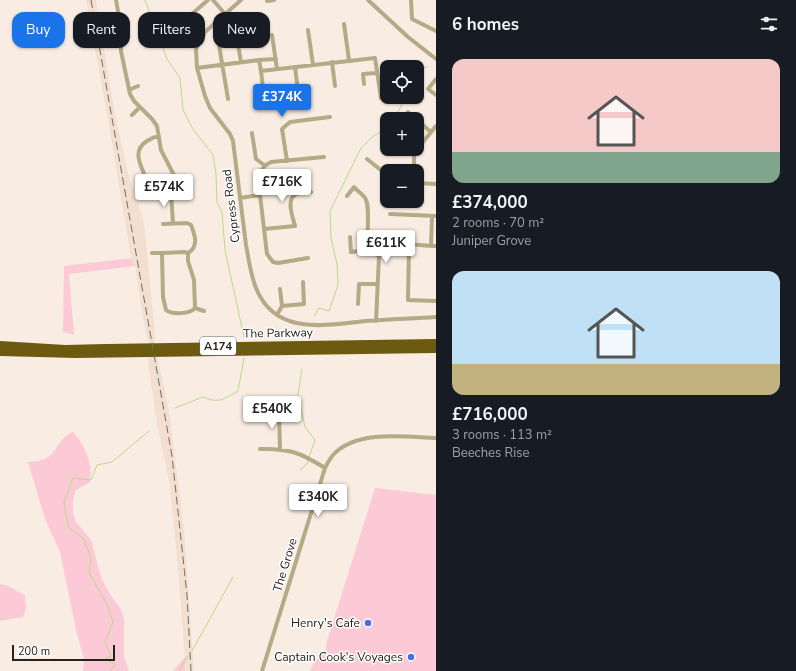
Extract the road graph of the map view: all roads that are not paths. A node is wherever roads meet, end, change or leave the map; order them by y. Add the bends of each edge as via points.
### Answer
1 (116, 0) edge
2 (208, 0) edge
3 (212, 0) edge
4 (241, 0) edge
5 (274, 0) edge
6 (368, 0) edge
7 (411, 0) edge
8 (267, 1) edge
9 (118, 12) edge
10 (194, 12) edge
11 (223, 12) edge
12 (227, 12) edge
13 (344, 24) dead end
14 (213, 25) edge
15 (308, 30) dead end
16 (436, 31) edge
17 (272, 35) dead end
18 (121, 48) edge
19 (220, 48) edge
20 (239, 48) edge
21 (276, 59) junction
22 (436, 59) edge
23 (259, 60) junction
24 (350, 60) junction
25 (241, 62) junction
26 (332, 62) junction
27 (223, 65) junction
28 (313, 65) junction
29 (295, 67) junction
30 (197, 68) junction
31 (277, 69) junction
32 (261, 71) junction
33 (376, 73) junction
34 (436, 78) edge
35 (364, 84) dead end
36 (138, 86) dead end
37 (335, 86) dead end
38 (129, 90) junction
39 (298, 91) dead end
40 (380, 93) edge
41 (436, 95) edge
42 (264, 96) dead end
43 (228, 99) dead end
44 (140, 107) junction
45 (132, 115) dead end
46 (330, 117) dead end
47 (424, 126) edge
48 (436, 126) edge
49 (431, 132) junction
50 (252, 133) dead end
51 (159, 136) junction
52 (424, 141) edge
53 (324, 157) dead end
54 (367, 159) dead end
55 (287, 161) junction
56 (264, 165) junction
57 (380, 169) edge
58 (424, 183) edge
59 (436, 184) edge
60 (311, 192) dead end
61 (171, 193) junction
62 (260, 195) junction
63 (347, 196) dead end
64 (240, 198) junction
65 (390, 214) dead end
66 (434, 216) edge
67 (173, 223) junction
68 (162, 224) dead end
69 (264, 229) junction
70 (350, 237) dead end
71 (409, 244) junction
72 (434, 246) edge
73 (368, 250) junction
74 (152, 253) dead end
75 (162, 253) junction
76 (188, 253) junction
77 (379, 256) junction
78 (308, 258) dead end
79 (303, 282) dead end
80 (378, 284) junction
81 (280, 289) dead end
82 (436, 301) edge
83 (358, 304) dead end
84 (282, 306) junction
85 (195, 308) junction
86 (204, 311) dead end
87 (277, 315) junction
88 (436, 317) edge
89 (376, 321) junction
90 (436, 343) edge
91 (0, 345) edge
92 (436, 349) edge
93 (0, 352) edge
94 (279, 412) dead end
95 (436, 438) edge
96 (260, 449) dead end
97 (280, 449) junction
98 (325, 468) junction
99 (262, 671) edge

1 - 9 street
2 - 10 street
3 - 11 street
4 - 12 street, Cypress Road
5 - 8 street
6 - 22 street
7 - 16 street via 412,18
13 - 24 street
14 - 30 street, Cypress Road via 205,32 196,49
15 - 28 street
17 - 21 street
18 - 38 street
19 - 27 street
20 - 25 street
21 - 23 street
21 - 31 street
23 - 25 street
23 - 32 street
24 - 26 street
24 - 33 street via 375,58
25 - 27 street
26 - 28 street
26 - 37 street
27 - 30 street
27 - 43 street
28 - 29 street
29 - 31 street
29 - 39 street
30 - 64 street, Cypress Road via 210,108 233,141
31 - 32 street
32 - 42 street
33 - 35 street via 363,74
33 - 40 street
34 - 41 street via 428,89
36 - 38 street
38 - 44 street
44 - 45 street
44 - 51 street via 155,122
46 - 55 street via 290,122 283,127
47 - 49 street
48 - 49 street
49 - 52 street
50 - 56 street via 256,159
51 - 61 street via 162,155 178,183 176,190
51 - 61 street via 145,142 139,150 138,159 150,188 159,193
53 - 55 street
54 - 57 street
55 - 56 street
56 - 62 street via 260,172
58 - 59 street
60 - 69 street via 296,194 292,198 290,203 295,226
61 - 67 street
62 - 64 street
62 - 69 street
63 - 73 street via 354,187 366,199
64 - 87 street, Cypress Road via 246,245 254,279 260,297
65 - 66 street
66 - 72 street
67 - 68 street
67 - 76 street via 187,223 192,226 195,245
69 - 78 street via 267,254 273,262
70 - 73 street via 351,252
71 - 72 street
71 - 77 street via 393,246
71 - 82 street via 408,300
73 - 77 street
74 - 75 street
75 - 76 street
75 - 85 street via 163,297 166,310 191,312
76 - 85 street via 194,280
77 - 80 street
79 - 84 street via 304,304
80 - 83 street via 359,284
80 - 89 street
81 - 84 street
84 - 87 street
85 - 86 street
87 - 89 street, Cypress Road via 300,325
88 - 89 street, Cypress Road
90 - 91 highway, The Parkway / A174 via 65,349
92 - 93 highway, The Parkway / A174 via 76,354
94 - 97 street
95 - 98 street, The Grove via 371,437 357,440 335,452
96 - 97 street
97 - 98 street via 308,457
98 - 99 street, The Grove

